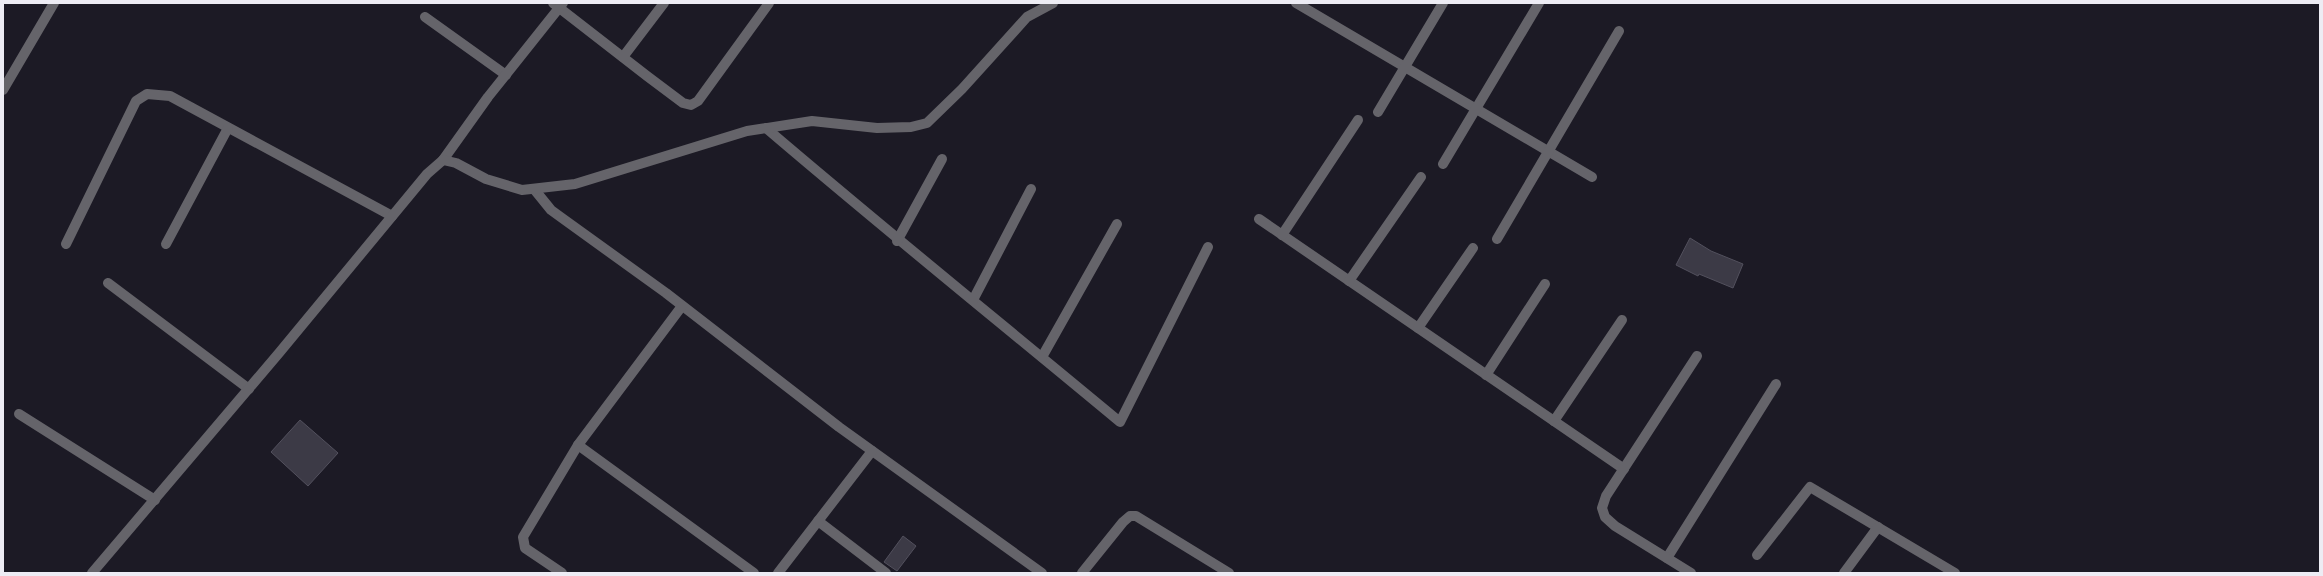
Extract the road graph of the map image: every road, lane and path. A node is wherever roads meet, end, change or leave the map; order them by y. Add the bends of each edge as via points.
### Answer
1 (54, 3) edge
2 (664, 3) edge
3 (769, 3) edge
4 (1053, 3) edge
5 (1296, 3) edge
6 (1443, 3) edge
7 (1539, 3) edge
8 (559, 5) edge
9 (425, 17) dead end
10 (1619, 31) dead end
11 (623, 57) junction
12 (1405, 66) junction
13 (506, 75) junction
14 (3, 90) edge
15 (1475, 108) junction
16 (1378, 112) dead end
17 (1358, 120) dead end
18 (228, 128) junction
19 (766, 128) junction
20 (1548, 151) junction
21 (942, 159) dead end
22 (443, 160) junction
23 (1443, 164) dead end
24 (1421, 177) dead end
25 (1592, 178) dead end
26 (534, 189) junction
27 (1031, 189) dead end
28 (392, 216) junction
29 (1259, 219) dead end
30 (1117, 224) dead end
31 (1282, 235) junction
32 (1497, 239) dead end
33 (898, 241) junction
34 (66, 244) dead end
35 (166, 244) dead end
36 (1208, 247) dead end
37 (1473, 248) dead end
38 (1350, 281) junction
39 (108, 283) dead end
40 (1545, 284) dead end
41 (973, 300) junction
42 (682, 306) junction
43 (1622, 320) dead end
44 (1418, 328) junction
45 (1697, 356) dead end
46 (1042, 357) junction
47 (1486, 375) junction
48 (1776, 384) dead end
49 (249, 389) junction
50 (19, 414) dead end
51 (1554, 421) junction
52 (578, 445) junction
53 (872, 451) junction
54 (1624, 469) junction
55 (156, 500) junction
56 (818, 521) junction
57 (1878, 527) junction
58 (1757, 555) dead end
59 (1667, 558) junction
60 (1950, 572) edge
61 (92, 573) edge
62 (562, 573) edge
63 (754, 573) edge
64 (778, 573) edge
65 (886, 573) edge
66 (1042, 573) edge
67 (1082, 573) edge
68 (1229, 573) edge
69 (1691, 573) edge
70 (1844, 573) edge

1 - 14 street
2 - 11 street
3 - 11 street via 698,101 691,105 683,103
4 - 19 street via 1027,17 962,89 927,123 911,127 877,128 812,121
5 - 12 street
6 - 12 street
7 - 15 street
8 - 11 street
8 - 13 street
9 - 13 street
10 - 20 street
12 - 15 street
12 - 16 street
13 - 22 street
15 - 20 street
15 - 23 street
17 - 31 street
18 - 28 street
18 - 34 street via 170,96 147,94 136,101
18 - 35 street
19 - 26 street via 747,131 575,184
19 - 33 street
20 - 25 street
20 - 32 street
21 - 33 street
22 - 26 street via 456,163 486,179 522,190
22 - 28 street via 427,174
24 - 38 street
26 - 42 street via 551,210
27 - 41 street
28 - 49 street
29 - 31 street
30 - 46 street
31 - 38 street
33 - 41 street
36 - 46 street via 1120,422
37 - 44 street
38 - 44 street
39 - 49 street
40 - 47 street
41 - 46 street
42 - 52 street
42 - 53 street
43 - 51 street
44 - 47 street
45 - 54 street
47 - 51 street
48 - 59 street
49 - 55 street
50 - 55 street
51 - 54 street
52 - 62 street via 522,537 525,548
52 - 63 street
53 - 56 street
53 - 66 street
54 - 59 street via 1606,496 1602,508 1605,517
55 - 61 street
56 - 64 street
56 - 65 street
57 - 58 street via 1810,487
57 - 60 street
57 - 70 street
59 - 69 street
67 - 68 street via 1123,522 1130,516 1136,516

